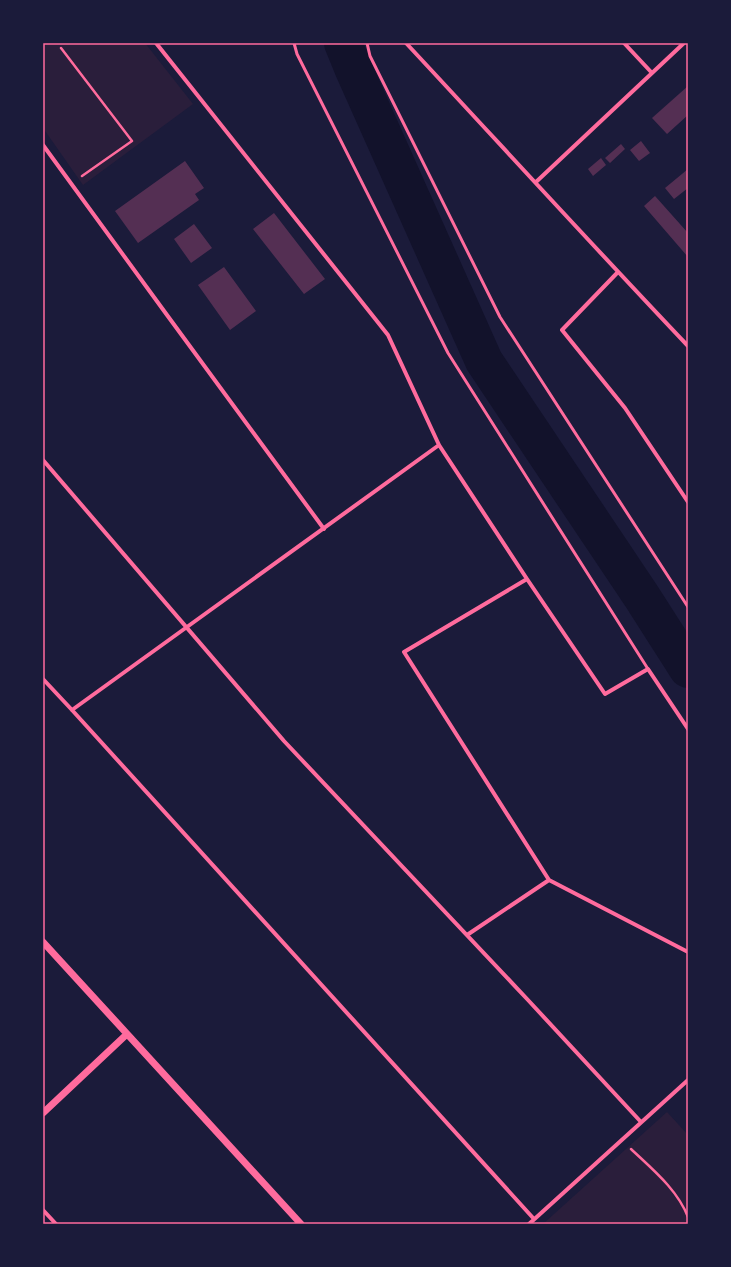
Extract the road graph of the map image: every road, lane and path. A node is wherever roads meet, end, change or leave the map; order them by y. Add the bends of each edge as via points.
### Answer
1 (156, 43) edge
2 (294, 43) edge
3 (367, 43) edge
4 (406, 43) edge
5 (624, 43) edge
6 (684, 43) edge
7 (61, 48) dead end
8 (652, 73) junction
9 (43, 145) edge
10 (536, 182) junction
11 (71, 184) junction
12 (618, 272) junction
13 (688, 346) edge
14 (439, 445) junction
15 (43, 460) edge
16 (688, 502) edge
17 (324, 529) junction
18 (527, 579) junction
19 (688, 607) edge
20 (186, 627) junction
21 (648, 669) junction
22 (43, 679) edge
23 (72, 710) junction
24 (688, 729) edge
25 (549, 880) junction
26 (467, 936) junction
27 (43, 942) edge
28 (688, 952) edge
29 (127, 1034) junction
30 (688, 1080) edge
31 (43, 1113) edge
32 (641, 1122) junction
33 (622, 1140) junction
34 (43, 1210) edge
35 (688, 1217) edge
36 (534, 1219) junction
37 (56, 1224) edge
38 (300, 1224) edge
39 (529, 1224) edge

1 - 14 street via 388,335
2 - 21 lane via 297,54 448,353
3 - 19 lane via 370,56 500,317
4 - 10 street
5 - 8 street
6 - 8 street
7 - 11 path via 132,141
8 - 10 street
9 - 11 street
10 - 12 street
11 - 17 street
12 - 13 street
12 - 16 street via 562,330 625,408
14 - 17 street
14 - 18 street
15 - 20 street
17 - 20 street
18 - 21 street via 604,694
18 - 25 street via 404,652
20 - 23 street
20 - 26 street via 284,741
21 - 24 street
22 - 23 street
23 - 36 street
25 - 26 street
25 - 28 street
26 - 32 street
27 - 29 street
29 - 31 street
29 - 38 street
30 - 32 street
32 - 33 street
33 - 35 path via 671,1188
33 - 36 street
34 - 37 street
36 - 39 street

